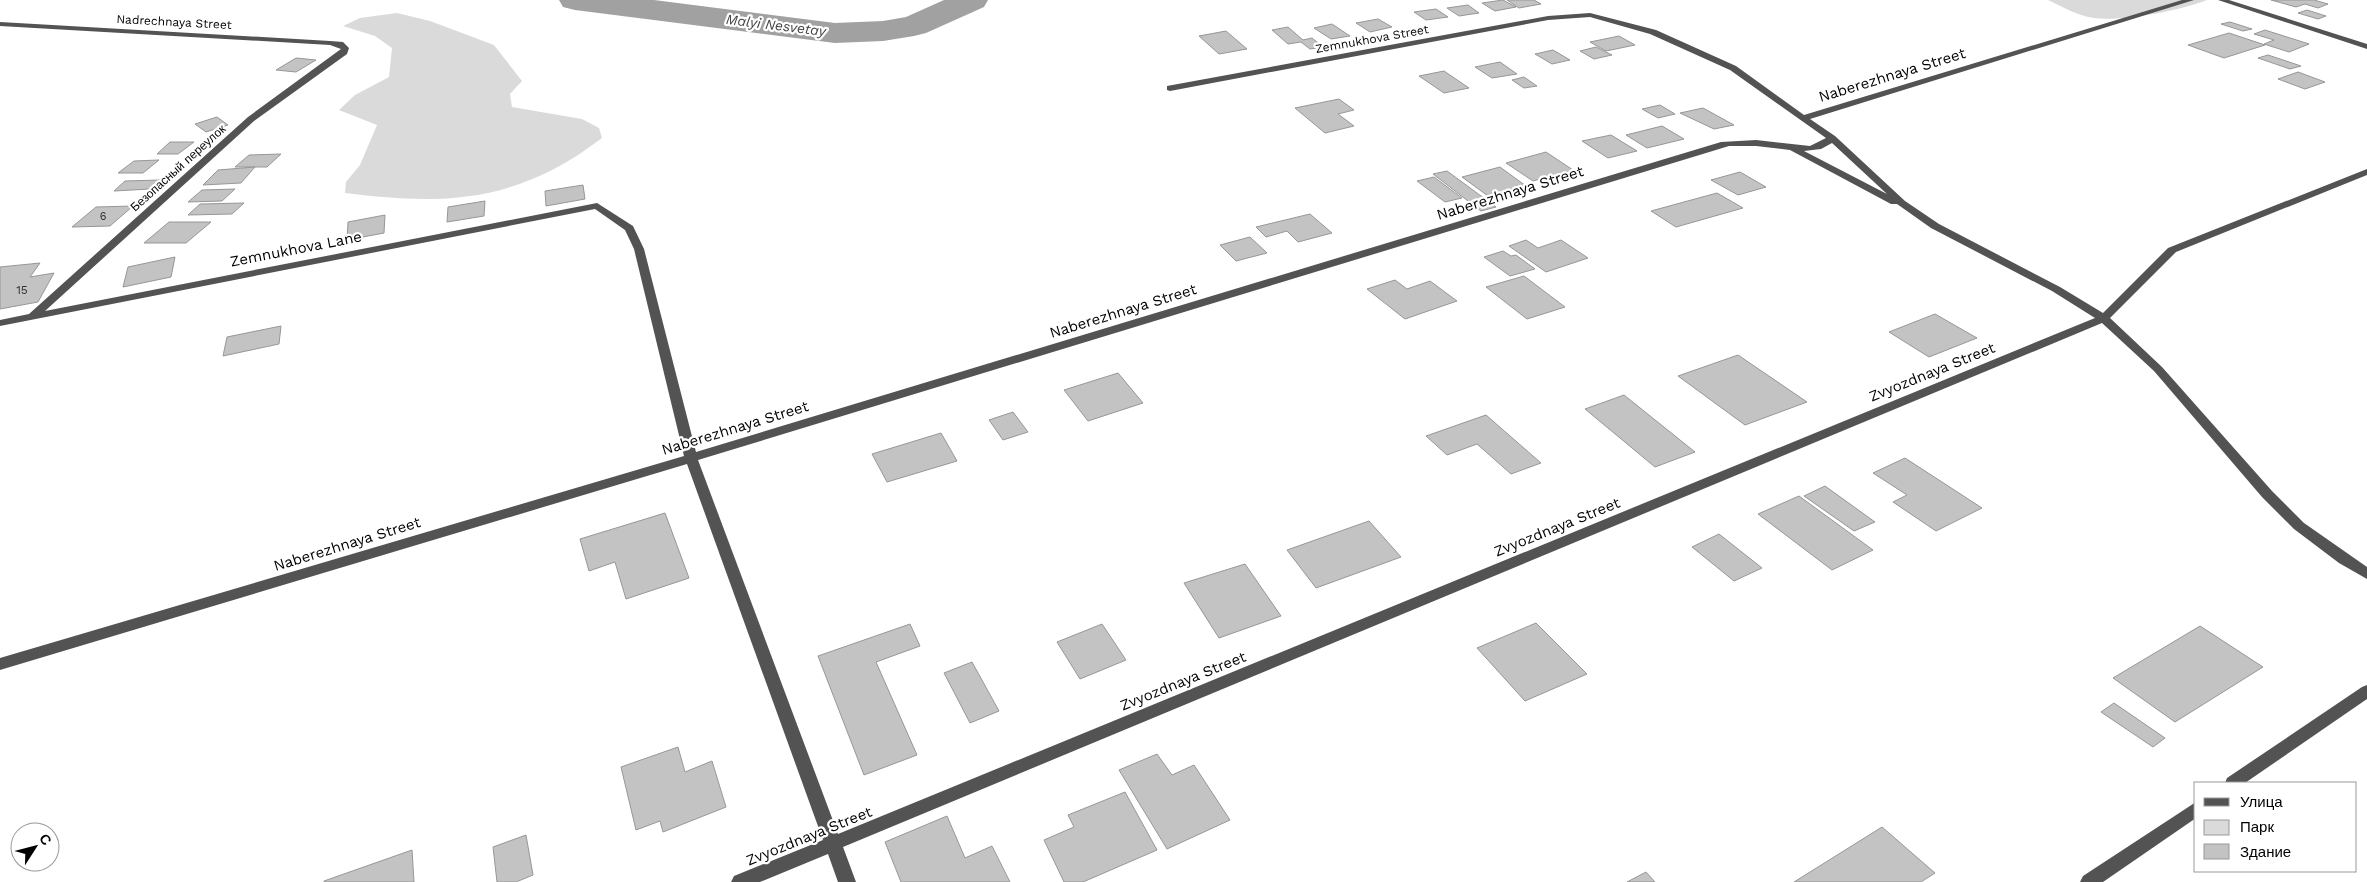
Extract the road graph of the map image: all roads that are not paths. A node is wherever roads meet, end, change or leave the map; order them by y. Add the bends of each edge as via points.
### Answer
1 (2190, 0) edge
2 (2222, 0) edge
3 (0, 24) edge
4 (2367, 47) edge
5 (345, 48) joint
6 (1170, 88) dead end
7 (1803, 118) junction
8 (1832, 138) junction
9 (1790, 149) junction
10 (2367, 172) edge
11 (1935, 226) junction
12 (33, 316) junction
13 (2104, 318) junction
14 (0, 323) edge
15 (691, 458) junction
16 (2367, 574) edge
17 (0, 664) edge
18 (2367, 691) edge
19 (2234, 782) edge
20 (2194, 810) edge
21 (833, 844) junction
22 (740, 882) edge
23 (847, 882) edge
24 (2090, 882) edge

1 - 7 street, Naberezhnaya Street
2 - 4 street
3 - 5 street, Nadrechnaya Street via 330,42
5 - 12 street, Безопасный переулок via 344,52 251,120
6 - 7 street, Zemnukhova Street via 1590,15 1630,24 1702,52 1733,68
7 - 8 street, Naberezhnaya Street
8 - 9 street, Naberezhnaya Street via 1828,143 1814,147
8 - 11 street via 1902,203
9 - 11 street via 1846,175
9 - 15 street, Naberezhnaya Street via 1768,144 1724,144
10 - 13 street, Zvyozdnaya Street via 2172,250
11 - 13 street via 2056,289
12 - 14 street, Zemnukhova Lane
12 - 15 street, Zemnukhova Lane via 597,206 629,228 639,249
13 - 16 street via 2158,369 2299,526
13 - 21 street, Zvyozdnaya Street
15 - 17 street, Naberezhnaya Street
15 - 21 street
18 - 19 street
20 - 24 street
21 - 22 street, Zvyozdnaya Street
21 - 23 street

